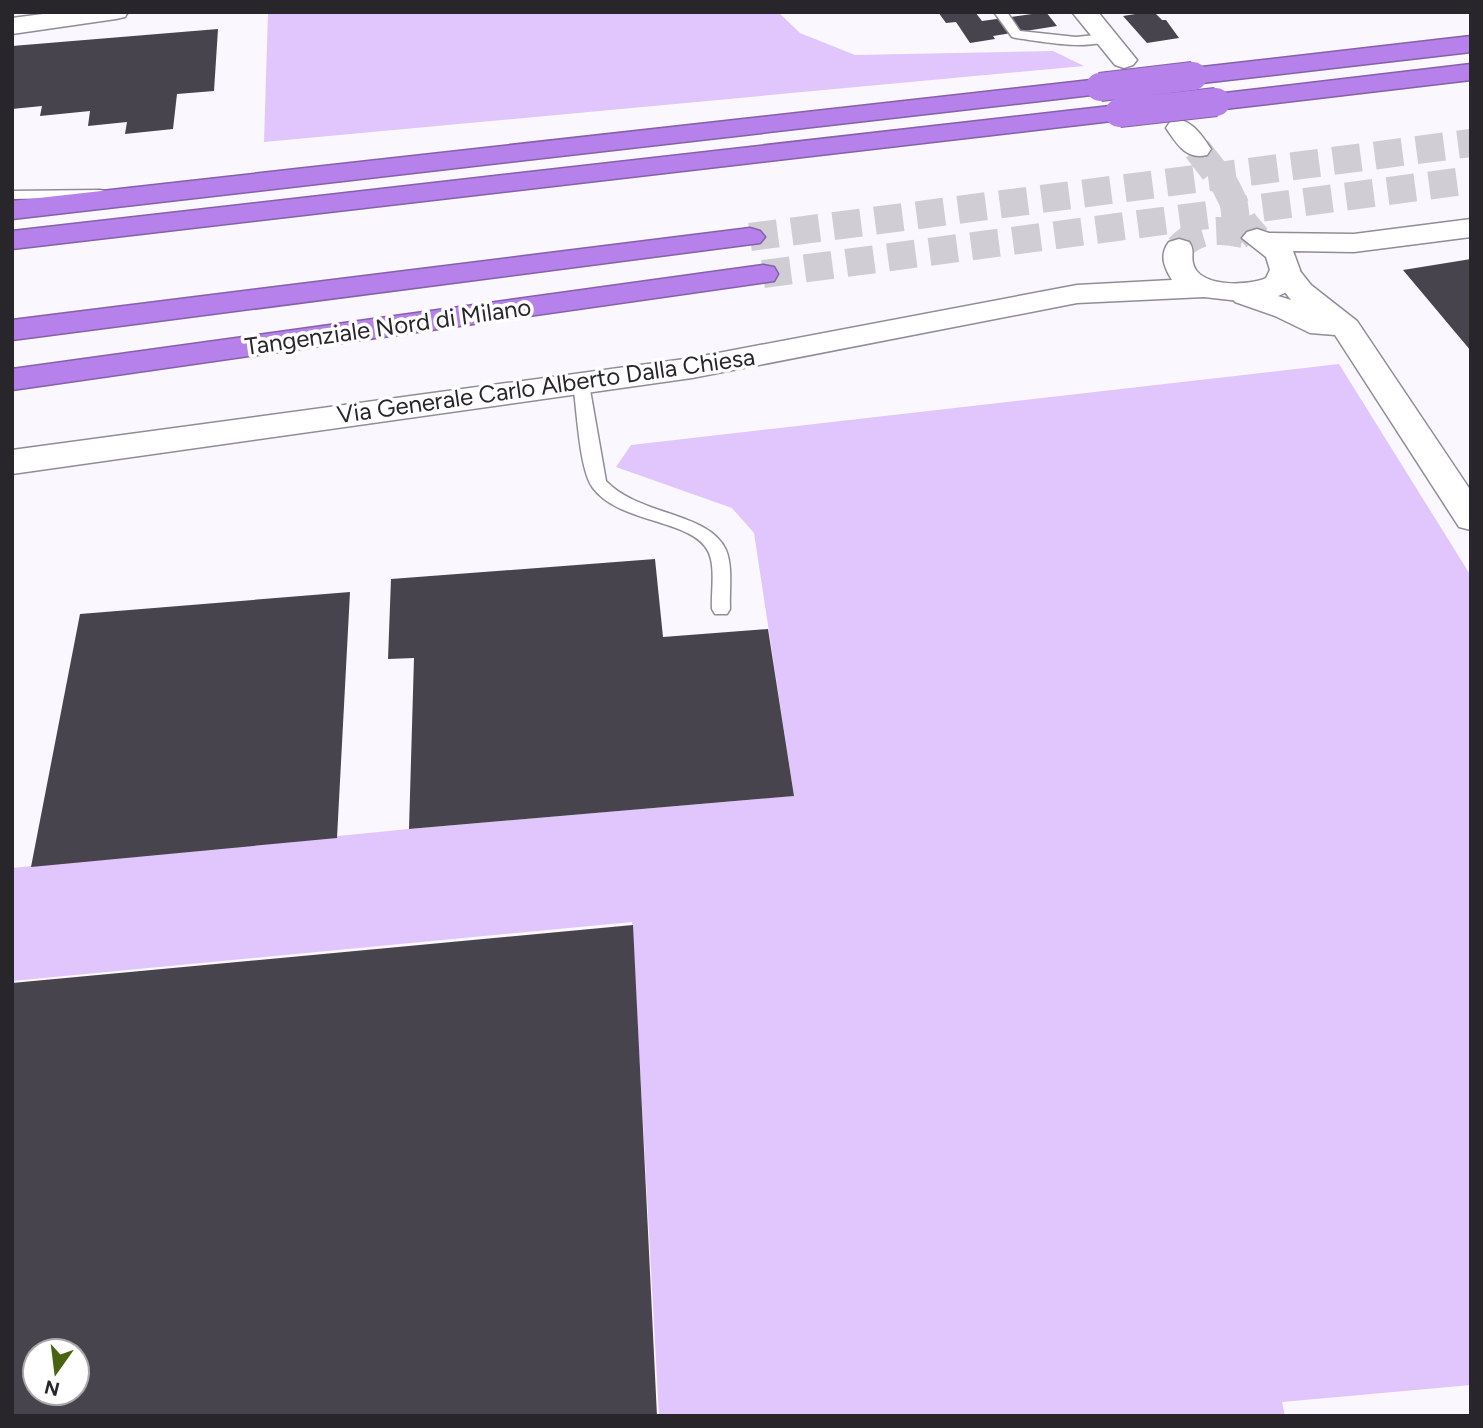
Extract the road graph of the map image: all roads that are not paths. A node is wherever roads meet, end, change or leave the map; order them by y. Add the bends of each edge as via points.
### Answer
1 (116, 12) edge
2 (1000, 12) edge
3 (1084, 12) edge
4 (12, 26) edge
5 (1105, 38) junction
6 (1471, 44) edge
7 (1124, 60) dead end
8 (1471, 72) edge
9 (153, 194) junction
10 (12, 195) edge
11 (12, 210) edge
12 (1471, 228) edge
13 (750, 237) tunnel mouth
14 (12, 240) edge
15 (1354, 243) junction
16 (1285, 272) junction
17 (763, 274) tunnel mouth
18 (1206, 288) junction
19 (1077, 294) junction
20 (1246, 295) junction
21 (12, 330) edge
22 (1362, 350) junction
23 (12, 380) edge
24 (581, 384) junction
25 (12, 462) edge
26 (1460, 482) edge
27 (1471, 518) edge
28 (721, 609) dead end

1 - 4 street
2 - 5 lane via 1016,34 1076,41
3 - 5 street
5 - 7 street
6 - 9 highway, bridge
8 - 14 highway, bridge
9 - 10 lane
9 - 11 highway
12 - 15 street
13 - 21 highway, Tangenziale Nord di Milano
15 - 16 street via 1312,253 1291,263
15 - 16 street via 1262,240 1279,253
16 - 20 street via 1274,286
16 - 22 street via 1300,292 1346,328
17 - 23 highway, Tangenziale Nord di Milano
18 - 19 street, Via Generale Carlo Alberto Dalla Chiesa
18 - 19 street, Via Generale Carlo Alberto Dalla Chiesa via 1184,273 1178,252 1147,271
18 - 20 street, Via Generale Carlo Alberto Dalla Chiesa
19 - 24 street, Via Generale Carlo Alberto Dalla Chiesa via 692,368
20 - 22 street, Via Generale Carlo Alberto Dalla Chiesa via 1307,318
22 - 26 street
24 - 25 street, Via Generale Carlo Alberto Dalla Chiesa
24 - 28 lane via 598,483 618,503 698,529 717,550
26 - 27 street

